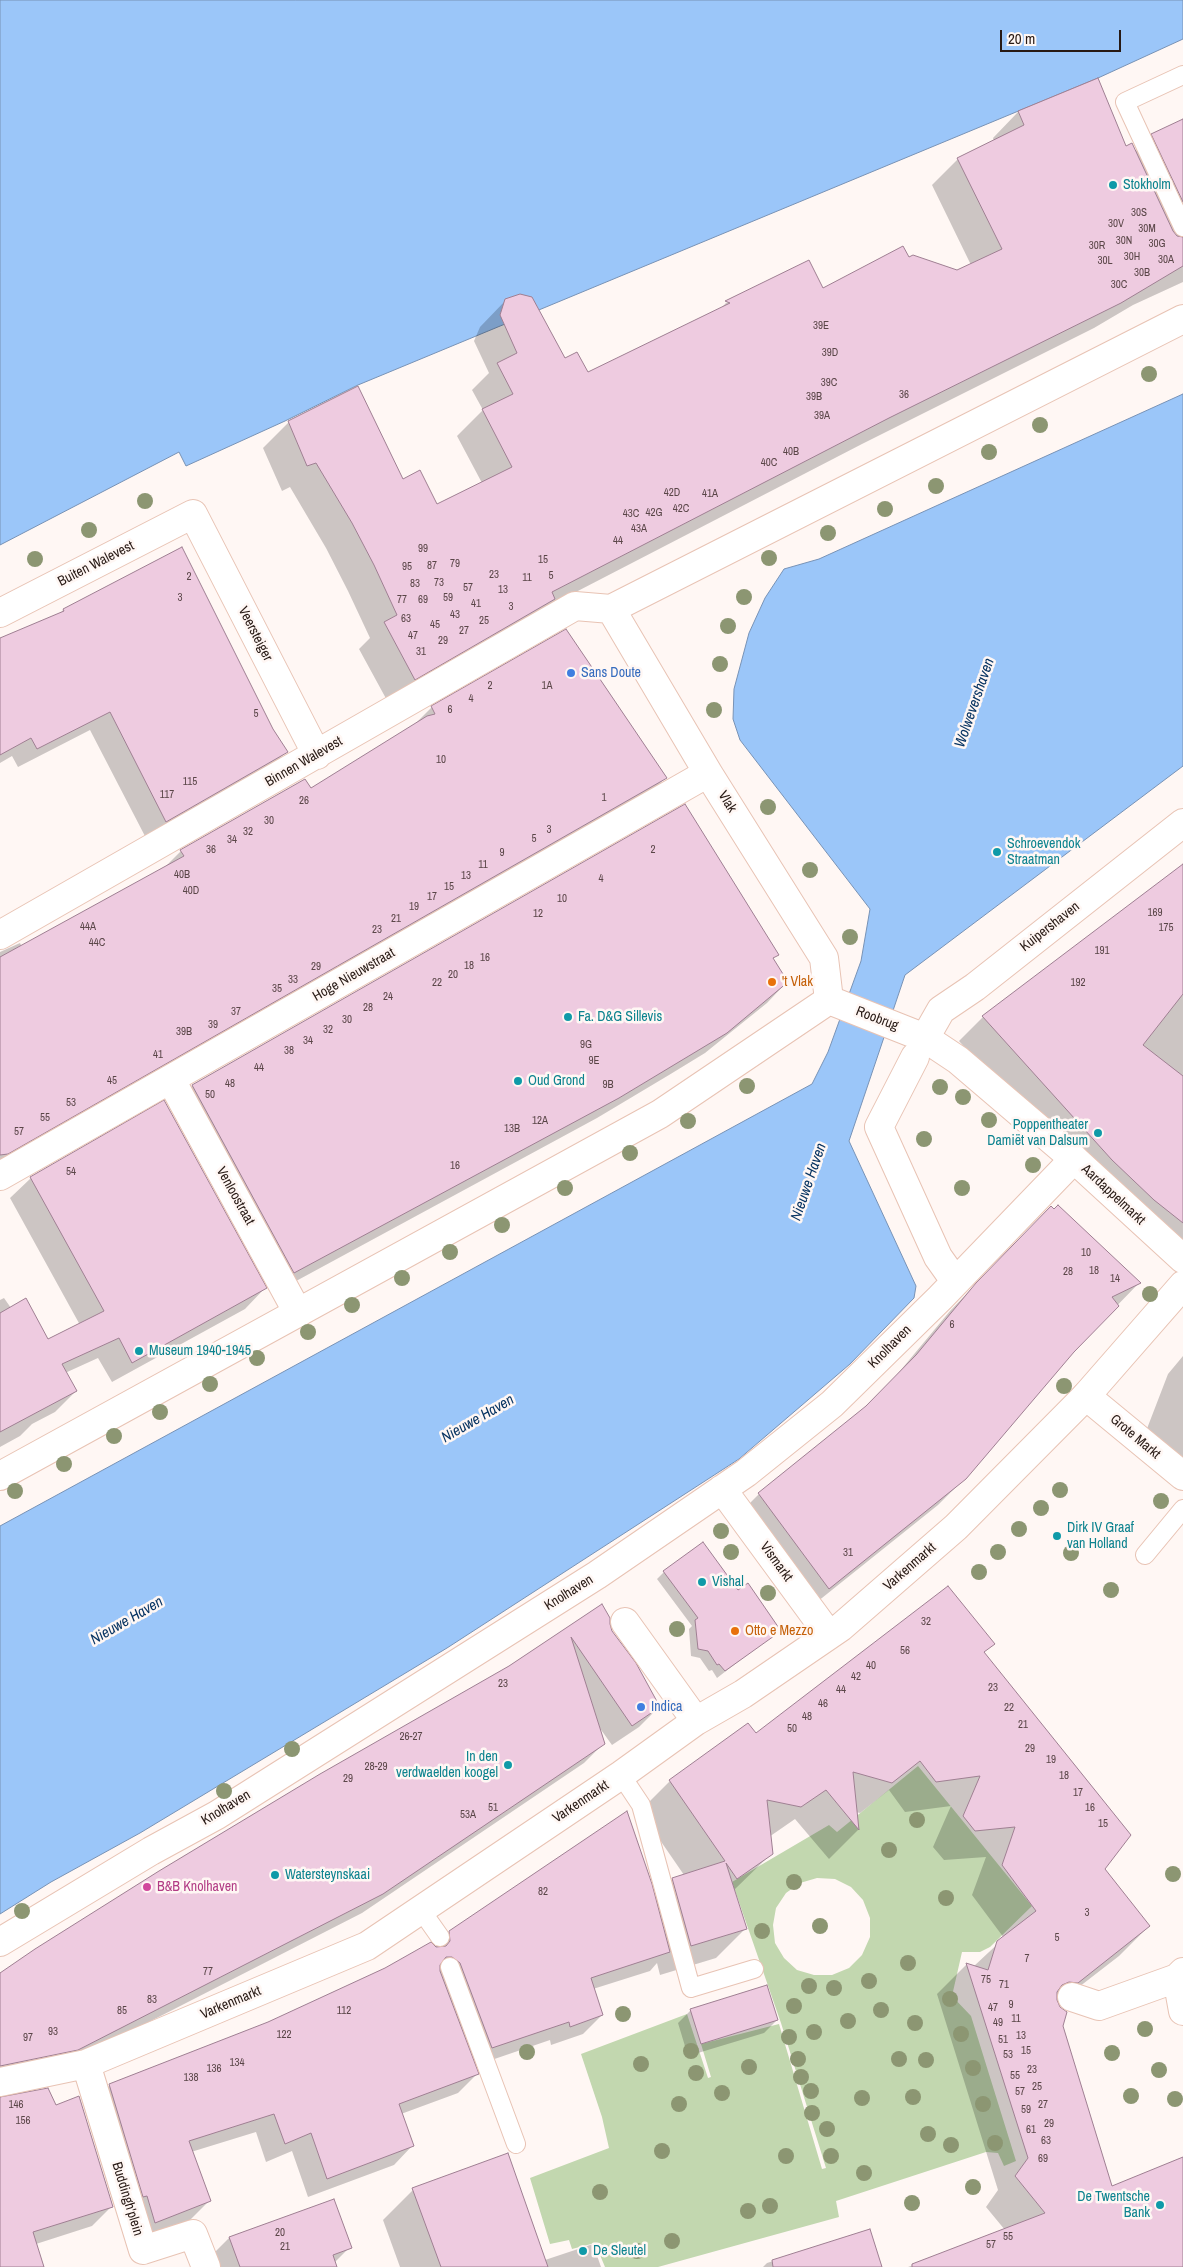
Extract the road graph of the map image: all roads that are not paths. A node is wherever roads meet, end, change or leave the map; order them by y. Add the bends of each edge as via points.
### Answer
1 (1183, 75) edge
2 (1183, 227) edge
3 (1183, 319) edge
4 (193, 514) joint
5 (611, 609) junction
6 (0, 613) edge
7 (317, 755) junction
8 (708, 772) junction
9 (1183, 823) edge
10 (0, 935) edge
11 (834, 1002) junction
12 (920, 1048) junction
13 (171, 1080) junction
14 (1074, 1159) junction
15 (0, 1176) edge
16 (1183, 1260) edge
17 (955, 1281) junction
18 (1183, 1285) edge
19 (298, 1313) junction
20 (1086, 1396) junction
21 (0, 1476) edge
22 (1183, 1476) edge
23 (722, 1489) junction
24 (1183, 1510) edge
25 (1145, 1554) dead end
26 (625, 1622) dead end
27 (830, 1635) junction
28 (696, 1721) junction
29 (621, 1775) junction
30 (421, 1910) junction
31 (440, 1937) dead end
32 (0, 1942) edge
33 (450, 1967) dead end
34 (754, 1970) dead end
35 (1180, 1975) edge
36 (1072, 1997) dead end
37 (1183, 2011) edge
38 (86, 2064) junction
39 (0, 2082) edge
40 (516, 2144) dead end
41 (206, 2267) edge

1 - 2 lane via 1125,102
3 - 5 street
4 - 6 street, Buiten Walevest
4 - 7 street, Veersteiger
5 - 7 street, Binnen Walevest via 575,606
5 - 8 street, Vlak
7 - 10 street, Binnen Walevest
8 - 11 street, Vlak via 824,958
8 - 13 street, Hoge Nieuwstraat
9 - 12 street, Kuipershaven via 975,987 941,1010
11 - 12 street, Roobrug via 894,1026
11 - 19 street via 660,1114
12 - 14 street, Aardappelmarkt via 958,1060
12 - 17 street via 879,1127 938,1257
13 - 15 street, Hoge Nieuwstraat
13 - 19 street, Venloostraat
14 - 16 street, Aardappelmarkt
14 - 17 street, Knolhaven
17 - 23 street, Knolhaven via 832,1404
18 - 20 street
19 - 21 street
20 - 22 street, Grote Markt
20 - 27 street, Varkenmarkt via 956,1527
23 - 27 street, Vismarkt
23 - 32 street, Knolhaven via 598,1575 225,1809
24 - 25 lane
26 - 28 street
27 - 28 street, Varkenmarkt via 743,1694
28 - 29 street, Varkenmarkt
29 - 30 street, Varkenmarkt
29 - 34 lane via 642,1805 691,1988
30 - 31 lane
30 - 38 street, Varkenmarkt via 367,1946
33 - 40 lane
35 - 36 street via 1099,2006
35 - 37 street
38 - 39 street, Varkenmarkt
38 - 41 street, Buddingh'plein via 143,2250 194,2234

